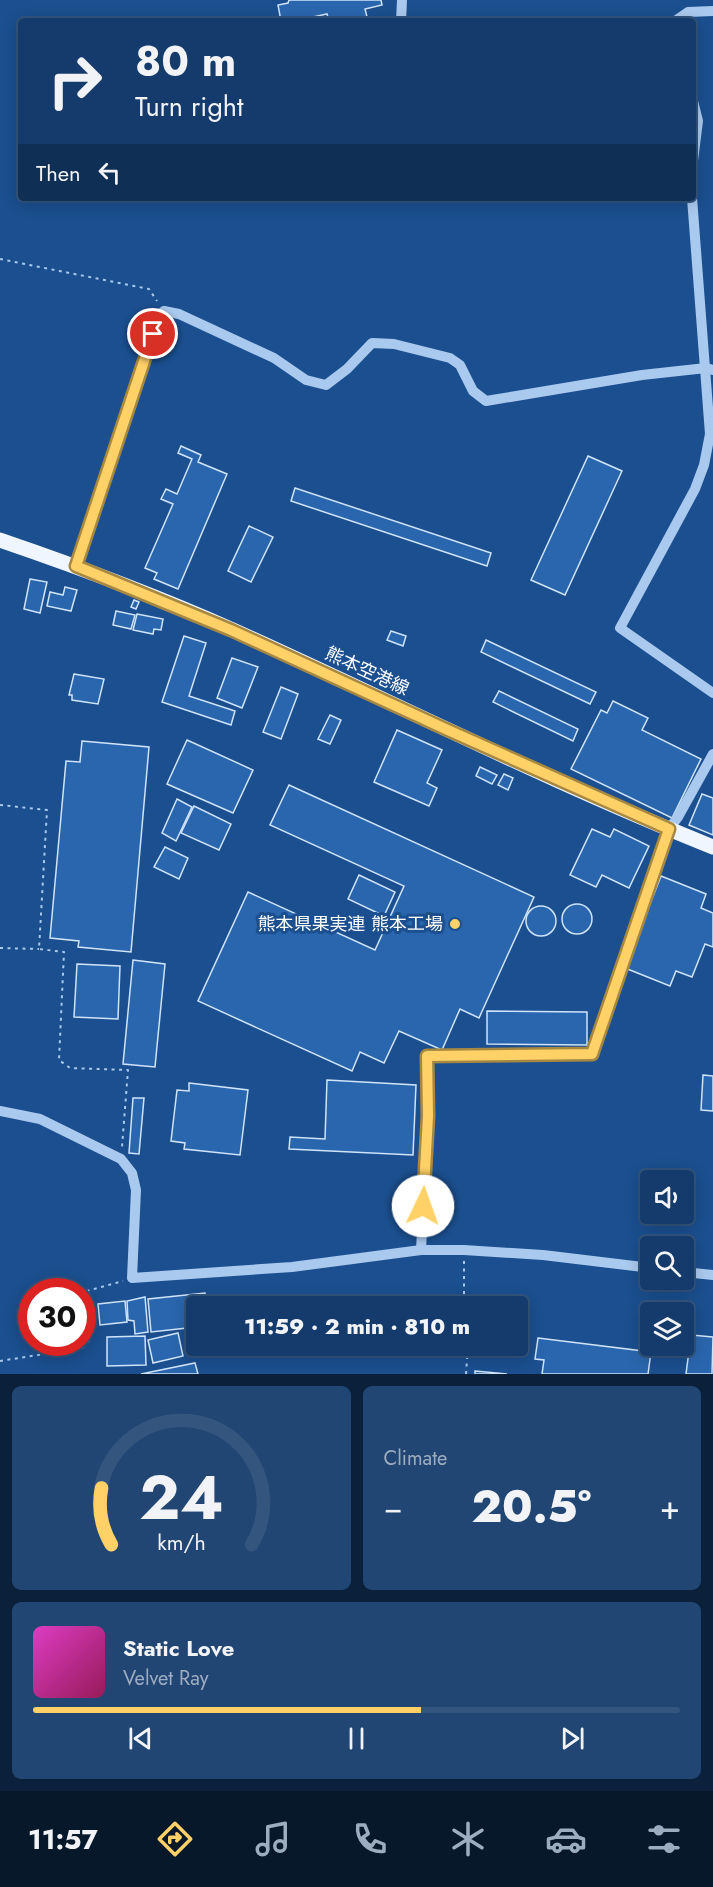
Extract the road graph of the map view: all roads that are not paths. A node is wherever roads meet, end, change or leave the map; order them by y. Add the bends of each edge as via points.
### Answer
1 (402, 0) edge
2 (713, 11) edge
3 (401, 18) edge
4 (679, 18) edge
5 (696, 113) edge
6 (696, 137) edge
7 (692, 201) edge
8 (710, 369) edge
9 (0, 540) edge
10 (76, 566) junction
11 (713, 693) edge
12 (713, 754) edge
13 (669, 829) junction
14 (713, 847) edge
15 (0, 1111) edge
16 (421, 1250) junction
17 (640, 1267) edge
18 (694, 1273) edge
19 (713, 1275) edge

1 - 3 street
2 - 4 street via 688,12
5 - 6 street
7 - 8 street
8 - 10 street via 642,375 486,401 473,391 460,365 450,358 372,343 326,385 306,380 274,358 179,314 164,311 159,315
8 - 11 street via 710,434 704,465 620,628
9 - 10 main road, 熊本空港線
10 - 13 main road, 熊本空港線 via 231,630
12 - 13 street
13 - 14 main road, 熊本空港線
13 - 16 street via 592,1054 427,1056
15 - 16 street via 40,1119 121,1159 132,1173 136,1190 132,1278 292,1267
16 - 17 street via 543,1255
18 - 19 street

